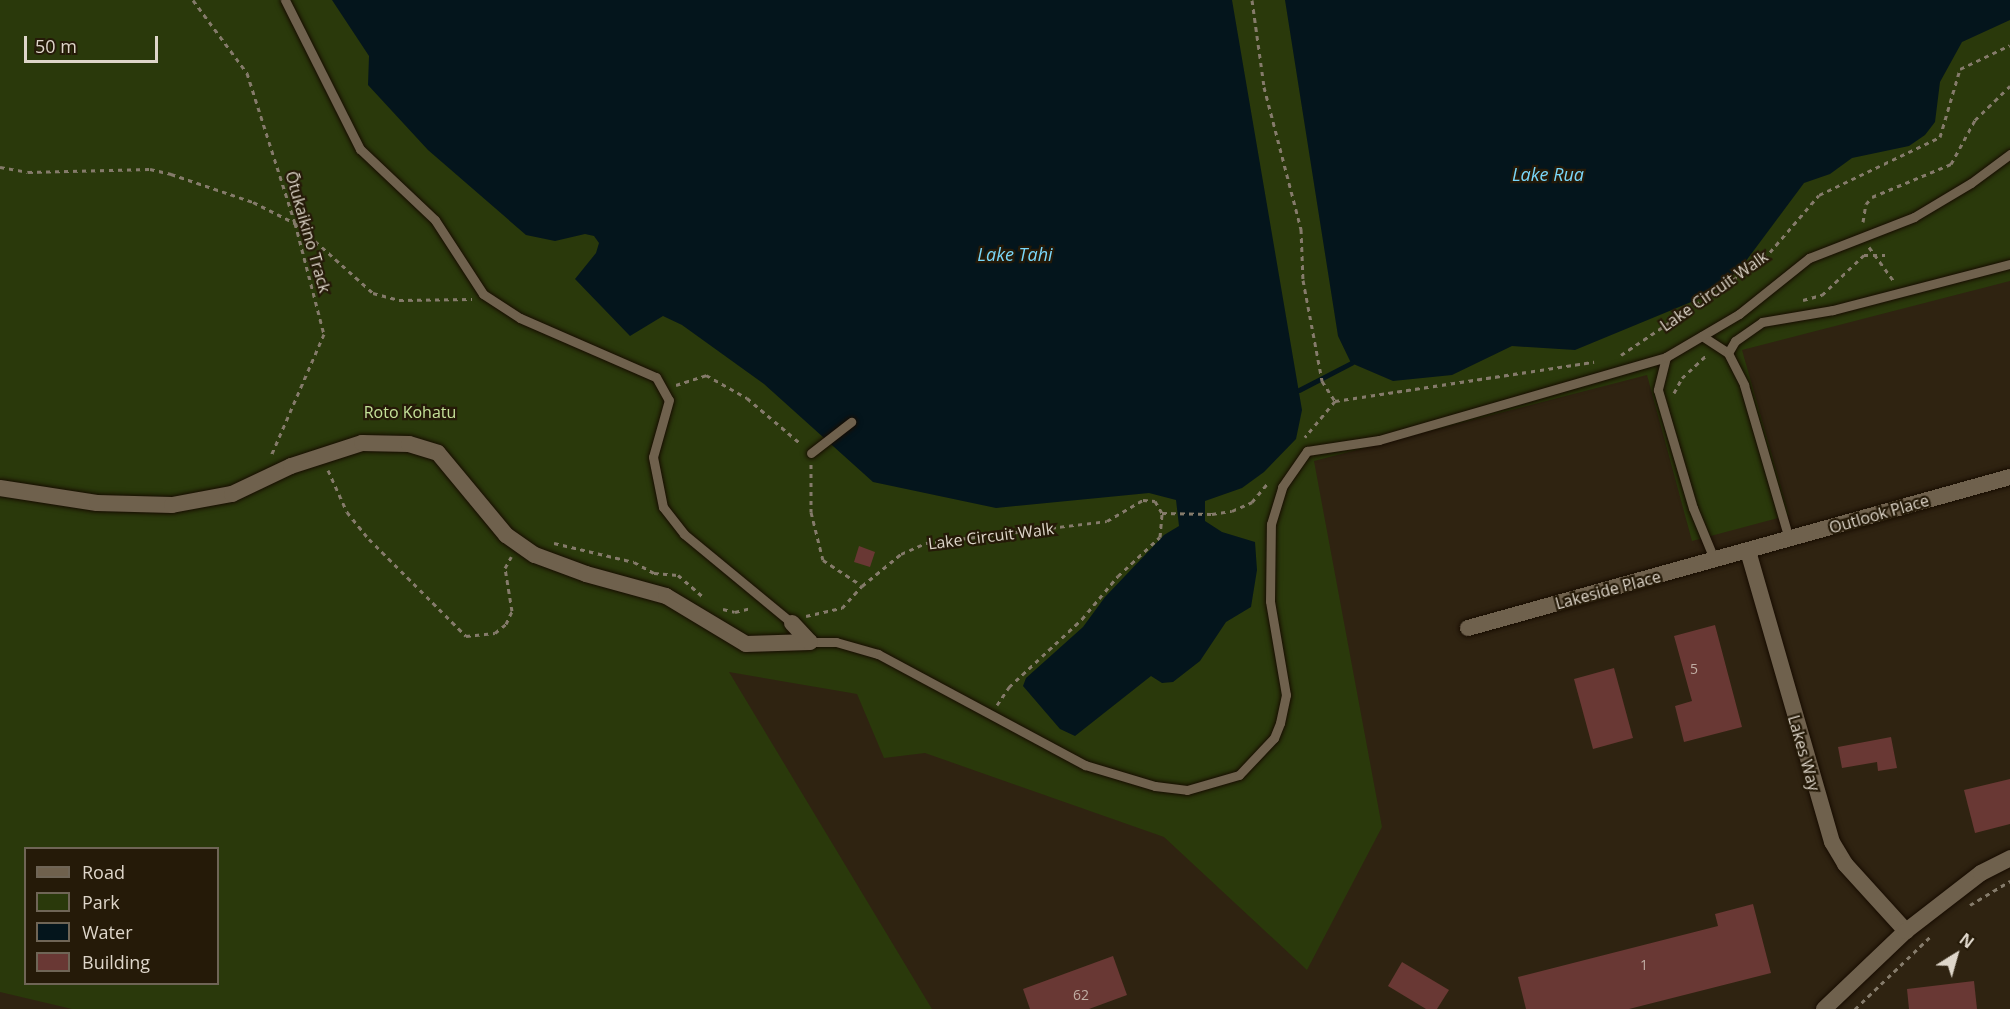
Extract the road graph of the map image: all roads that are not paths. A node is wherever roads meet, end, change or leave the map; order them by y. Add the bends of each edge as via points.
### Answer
1 (285, 0) edge
2 (2010, 154) edge
3 (2010, 264) edge
4 (1702, 336) junction
5 (1728, 353) junction
6 (1666, 357) junction
7 (851, 422) dead end
8 (812, 453) road end
9 (2010, 477) edge
10 (0, 488) edge
11 (1790, 539) junction
12 (1748, 551) junction
13 (1715, 561) junction
14 (792, 623) joint
15 (1468, 628) dead end
16 (810, 642) junction
17 (2010, 858) edge
18 (1906, 931) junction
19 (1824, 1009) edge

1 - 14 lane via 360,149 435,220 488,298 520,318 656,376 669,400 653,457 663,507 684,534
2 - 4 lane via 1921,213 1809,258 1763,296
3 - 5 lane via 1833,310 1762,321 1734,341
4 - 5 lane
4 - 6 lane
5 - 11 lane via 1744,385
6 - 13 lane via 1658,390 1693,508
6 - 16 lane via 1379,440 1307,451 1296,462 1275,504 1269,554 1270,601 1286,695 1274,738 1239,775 1212,786 1187,790 1155,786 1085,765 878,654 836,642
7 - 8 lane
9 - 11 street, Outlook Place
10 - 16 street via 97,503 172,505 232,494 321,455 375,442 426,447 438,453 494,523 519,545 559,565 666,596 746,644
11 - 12 street, Outlook Place
12 - 13 street, Lakeside Place
12 - 18 street, Lakes Way via 1832,842 1845,864
13 - 15 street, Lakeside Place
14 - 16 street
17 - 18 street via 1981,873
18 - 19 street

